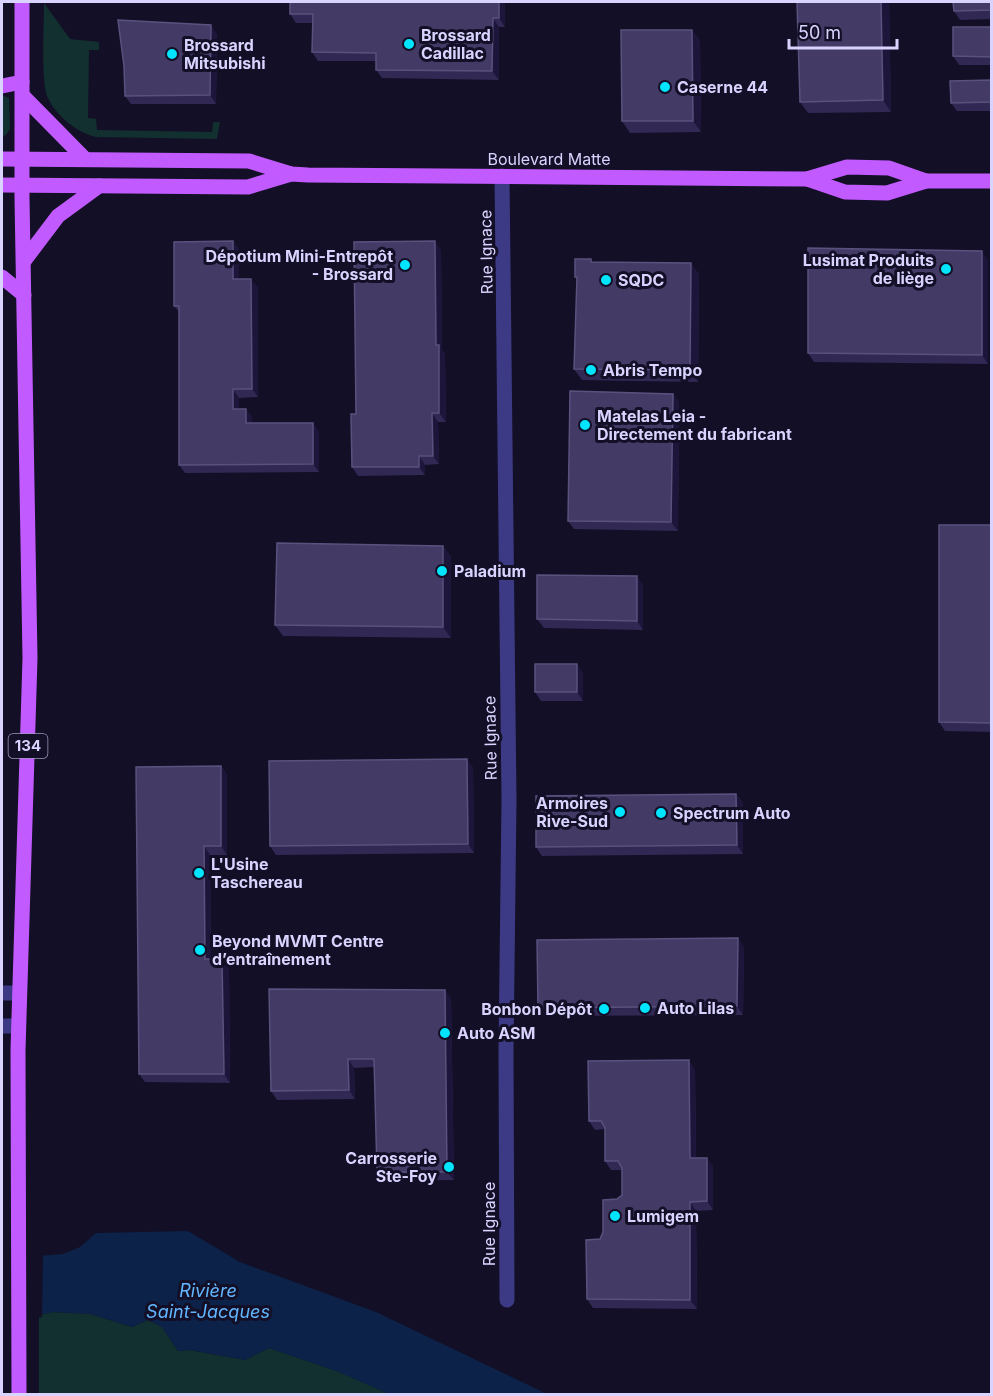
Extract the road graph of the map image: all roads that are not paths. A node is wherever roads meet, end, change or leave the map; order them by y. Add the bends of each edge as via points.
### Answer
1 (22, 2) edge
2 (2, 86) edge
3 (22, 89) junction
4 (2, 159) edge
5 (22, 159) junction
6 (85, 159) junction
7 (291, 174) junction
8 (502, 176) junction
9 (807, 179) junction
10 (926, 181) junction
11 (992, 181) edge
12 (2, 185) edge
13 (23, 185) junction
14 (99, 186) junction
15 (24, 261) junction
16 (2, 278) edge
17 (24, 295) junction
18 (2, 993) edge
19 (19, 993) junction
20 (2, 1026) edge
21 (18, 1026) junction
22 (507, 1300) dead end
23 (19, 1395) edge

1 - 3 main road, 134
2 - 3 main road
3 - 5 main road, 134
3 - 6 main road
4 - 5 main road, Boulevard Matte
5 - 6 main road, Boulevard Matte
5 - 13 main road, 134
6 - 7 main road, Boulevard Matte via 249,161
7 - 8 main road, Boulevard Matte
7 - 14 main road, Boulevard Matte via 248,187
8 - 9 main road, Boulevard Matte
8 - 22 street, Rue Ignace via 509,800
9 - 10 main road, Boulevard Matte via 847,167 889,168
9 - 10 main road, Boulevard Matte via 856,193 887,193
10 - 11 main road, Boulevard Matte
12 - 13 main road, Boulevard Matte
13 - 14 main road, Boulevard Matte
13 - 15 main road, 134
14 - 15 main road via 58,216
15 - 17 main road, 134
16 - 17 main road
17 - 19 main road, 134 via 30,658
18 - 19 street
19 - 21 main road, 134
20 - 21 street
21 - 23 main road, 134

